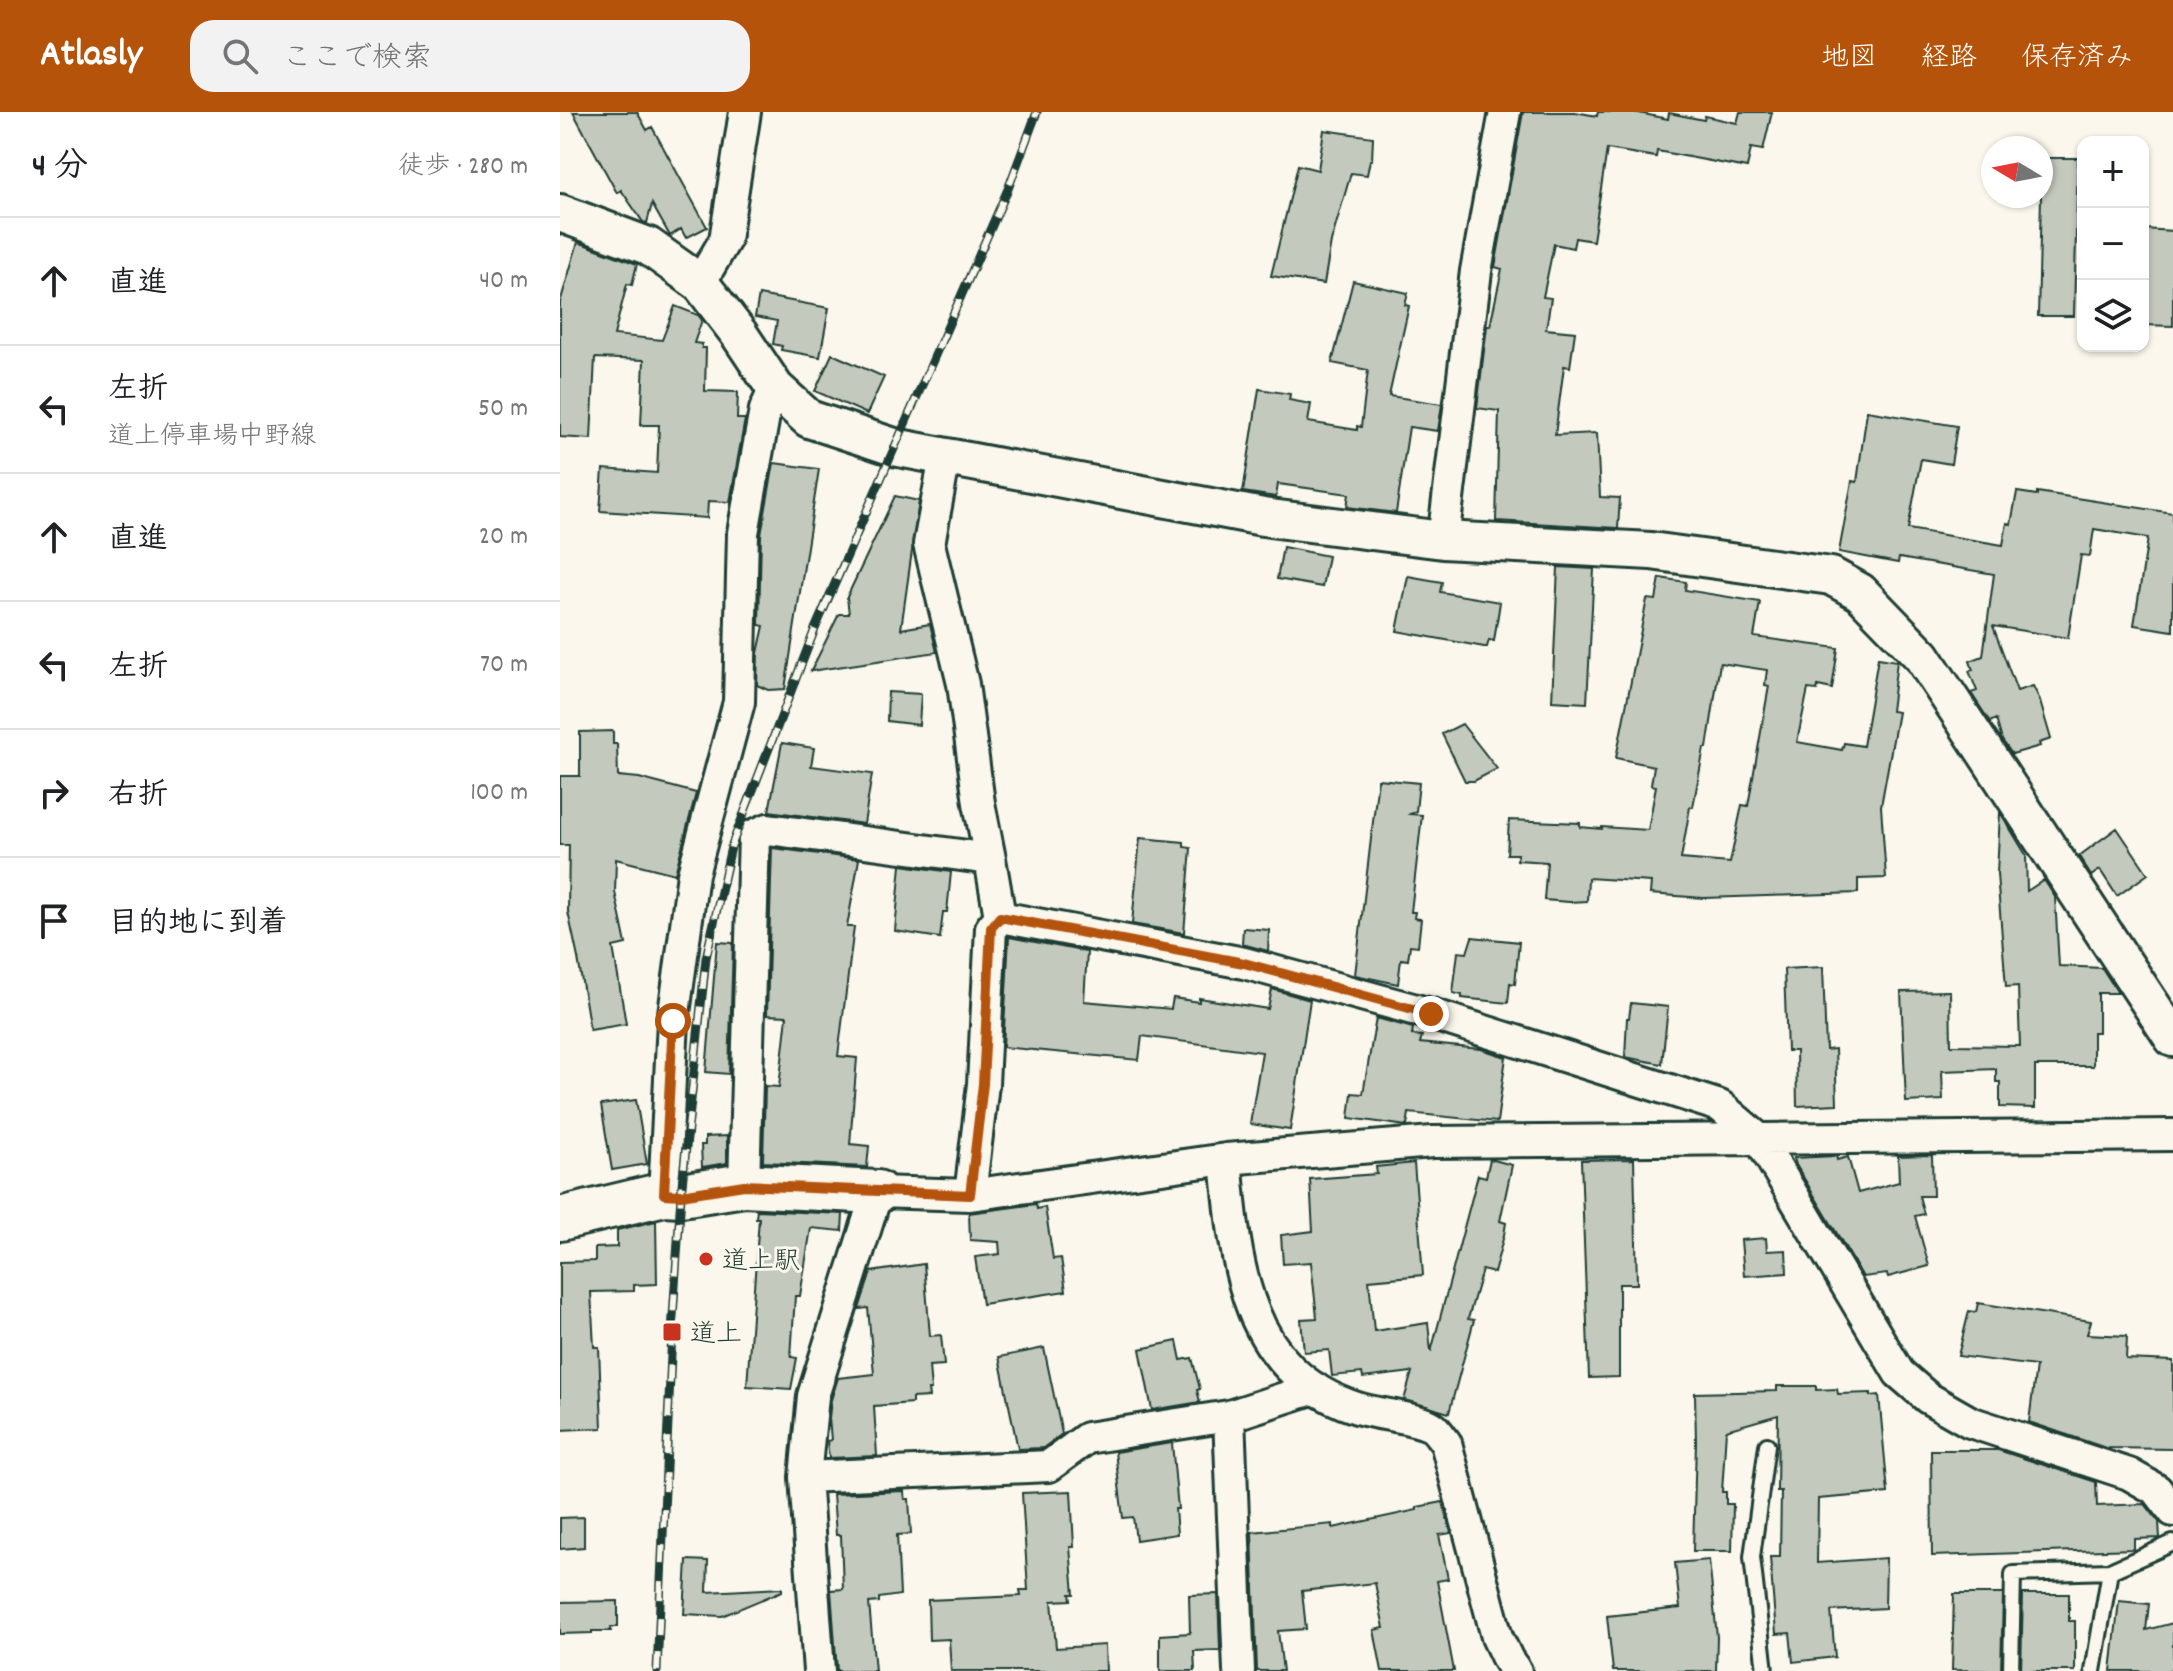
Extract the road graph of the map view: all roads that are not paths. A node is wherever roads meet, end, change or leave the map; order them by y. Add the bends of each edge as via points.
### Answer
1 (745, 112) edge
2 (1505, 112) edge
3 (560, 213) edge
4 (700, 283) junction
5 (775, 388) junction
6 (945, 457) junction
7 (1443, 540) junction
8 (990, 859) junction
9 (1000, 917) junction
10 (2173, 1038) edge
11 (2173, 1135) edge
12 (1760, 1140) junction
13 (1226, 1159) junction
14 (744, 1185) junction
15 (877, 1192) junction
16 (664, 1194) junction
17 (970, 1195) junction
18 (560, 1219) edge
19 (1315, 1388) junction
20 (1229, 1416) junction
21 (1767, 1445) dead end
22 (805, 1477) junction
23 (2173, 1511) edge
24 (2173, 1543) edge
25 (2110, 1571) junction
26 (819, 1671) edge
27 (1239, 1671) edge
28 (1516, 1671) edge
29 (1765, 1671) edge
30 (2011, 1671) edge
31 (2093, 1671) edge

1 - 4 street via 725,240
2 - 7 street via 1476,271
3 - 4 street via 648,246
4 - 5 street
5 - 6 street via 809,419 894,447
5 - 16 street via 765,410 743,533 739,702 693,874 673,1021
6 - 7 street via 1263,517
6 - 8 street via 929,544 963,684
7 - 10 street via 1651,551 1831,576 1860,592 1922,656
8 - 9 street
8 - 14 street via 768,829 754,835
9 - 12 street via 1244,963 1431,1014 1720,1106
9 - 17 street via 991,928 983,1084
11 - 12 street
12 - 13 street via 1433,1142
12 - 23 street via 1899,1373 1928,1398 1970,1422 2129,1474 2157,1490
13 - 17 street
13 - 19 street via 1233,1235 1249,1305 1284,1363
14 - 15 main road
14 - 16 main road
15 - 17 street
15 - 22 street via 813,1396
16 - 18 main road
19 - 20 street
19 - 28 street via 1355,1407 1432,1426 1446,1443 1497,1637
20 - 22 street via 1087,1438 1049,1466
20 - 27 street
21 - 29 lane via 1752,1557
22 - 26 street
24 - 25 lane
25 - 30 lane via 2013,1574
25 - 31 lane

